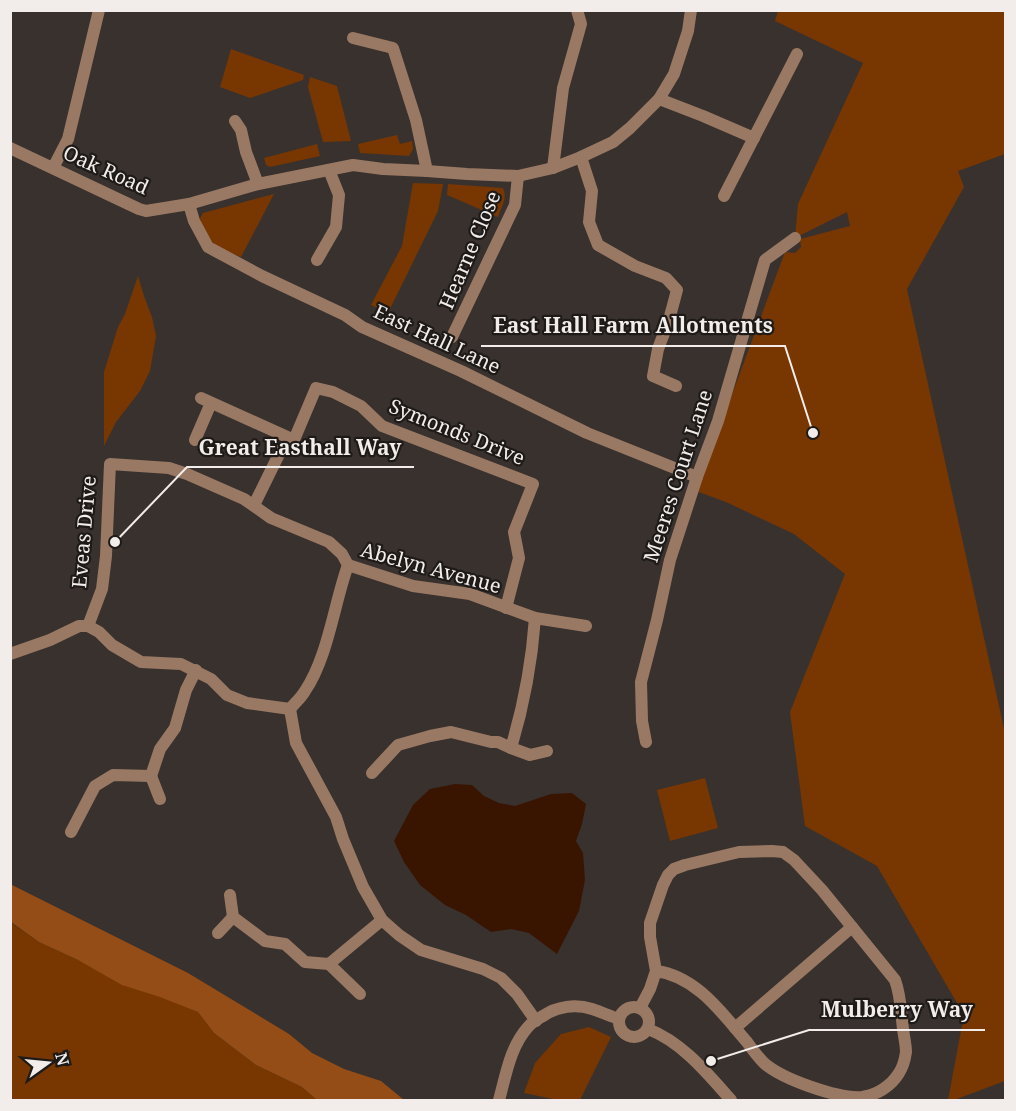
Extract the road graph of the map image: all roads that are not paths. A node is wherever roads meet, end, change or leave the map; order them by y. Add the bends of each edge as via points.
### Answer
1 (99, 10) edge
2 (577, 10) edge
3 (691, 10) edge
4 (353, 38) dead end
5 (797, 54) dead end
6 (659, 99) junction
7 (235, 121) dead end
8 (754, 138) junction
9 (10, 148) edge
10 (581, 157) junction
11 (53, 168) junction
12 (553, 168) junction
13 (329, 170) junction
14 (427, 171) junction
15 (518, 176) junction
16 (258, 184) junction
17 (724, 196) dead end
18 (189, 204) junction
19 (795, 238) dead end
20 (317, 260) dead end
21 (452, 337) dead end
22 (676, 386) dead end
23 (195, 440) dead end
24 (294, 440) junction
25 (697, 477) junction
26 (254, 506) junction
27 (348, 564) junction
28 (506, 608) junction
29 (536, 618) junction
30 (88, 626) junction
31 (586, 626) dead end
32 (10, 654) edge
33 (196, 670) junction
34 (290, 709) junction
35 (646, 742) dead end
36 (511, 748) junction
37 (546, 752) dead end
38 (372, 772) dead end
39 (151, 776) junction
40 (160, 800) dead end
41 (71, 832) dead end
42 (230, 895) dead end
43 (233, 917) junction
44 (382, 921) junction
45 (852, 927) junction
46 (218, 933) dead end
47 (328, 964) junction
48 (656, 971) junction
49 (360, 994) dead end
50 (640, 1008) junction
51 (619, 1019) junction
52 (536, 1021) junction
53 (735, 1028) junction
54 (648, 1029) junction
55 (499, 1101) edge
56 (731, 1101) edge

1 - 11 street via 68,139
2 - 12 street via 581,24 563,88
3 - 6 street, Oak Road via 674,74
4 - 14 street via 393,48
5 - 8 street
6 - 8 street
6 - 10 street, Oak Road via 613,142
7 - 16 street
8 - 17 street
9 - 11 street, Oak Road
10 - 12 street, Oak Road
10 - 22 street via 591,191 589,222 598,245 666,278 677,290 653,376
11 - 18 street, Oak Road via 146,211
12 - 15 street, Oak Road
13 - 14 street, Oak Road via 353,165
13 - 16 street, Oak Road
13 - 20 street via 339,195 336,227
14 - 15 street, Oak Road
15 - 21 street, Hearne Close via 515,205
16 - 18 street, Oak Road
18 - 25 street, East Hall Lane via 208,247 261,276 587,433
19 - 25 street, Meeres Court Lane via 765,260 718,421
23 - 24 street via 206,400
24 - 26 street via 282,448
24 - 28 street, Symonds Drive via 316,388 361,406 382,426 532,484 514,532 519,558
25 - 35 street, Meeres Court Lane via 670,560 641,682
26 - 27 street via 271,518 329,542
26 - 30 street, Eveas Drive via 169,468 110,464 102,589
27 - 28 street, Abelyn Avenue via 413,586 470,594
27 - 34 street, Abelyn Avenue via 317,668 305,692
28 - 29 street, Abelyn Avenue
29 - 31 street, Abelyn Avenue
29 - 36 street
30 - 32 street
30 - 33 street via 141,662 181,664
33 - 34 street via 237,699
33 - 39 street via 176,728 160,749
34 - 44 street via 296,743 336,817 363,887
36 - 37 street via 530,755
36 - 38 street via 451,732 398,745
39 - 40 street
39 - 41 street via 113,775 95,786
42 - 43 street
43 - 46 street
43 - 47 street via 265,941 285,944 305,962
44 - 47 street
44 - 52 street via 421,950 501,978
45 - 48 street via 783,852 756,850 722,855 674,869 668,875 650,923
45 - 53 street
45 - 53 street via 889,970 899,991 906,1051 902,1069 888,1086 859,1097 793,1080 764,1062
47 - 49 street
48 - 50 street
48 - 53 street via 676,975 699,990
50 - 51 street via 628,1008
50 - 54 street via 649,1019
51 - 52 street via 590,1008 566,1006
51 - 54 street via 620,1029 631,1038
52 - 55 street via 529,1025 509,1061
54 - 56 street via 684,1050

